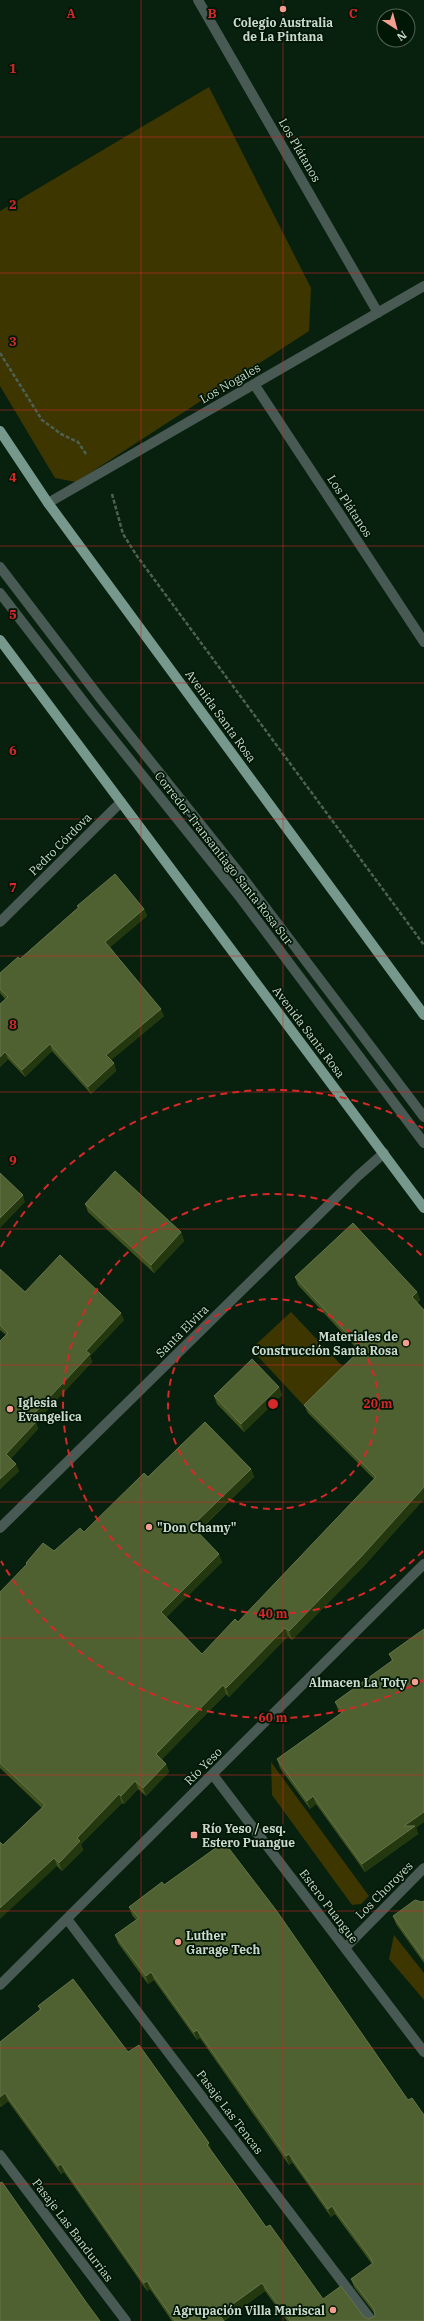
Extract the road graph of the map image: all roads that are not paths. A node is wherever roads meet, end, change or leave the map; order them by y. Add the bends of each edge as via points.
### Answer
1 (198, 0) edge
2 (424, 286) edge
3 (378, 313) junction
4 (254, 384) junction
5 (0, 431) edge
6 (48, 503) junction
7 (0, 567) edge
8 (0, 593) edge
9 (0, 640) edge
10 (424, 642) edge
11 (121, 802) junction
12 (0, 922) edge
13 (424, 1014) edge
14 (424, 1117) edge
15 (424, 1143) edge
16 (384, 1153) junction
17 (424, 1208) edge
18 (0, 1528) edge
19 (424, 1564) edge
20 (213, 1775) junction
21 (424, 1868) edge
22 (67, 1919) junction
23 (344, 1948) junction
24 (0, 1985) edge
25 (424, 2052) edge
26 (0, 2155) edge
27 (126, 2321) edge
28 (372, 2321) edge

1 - 3 street, Los Plátanos
2 - 3 street, Los Nogales
3 - 4 street, Los Nogales
4 - 6 street, Los Nogales
4 - 10 street, Los Plátanos
5 - 6 main road, Avenida Santa Rosa
6 - 13 main road, Avenida Santa Rosa
7 - 14 street, Corredor Transantiago Santa Rosa Sur via 237,870
8 - 15 street, Corredor Transantiago Santa Rosa Sur via 239,896
9 - 11 main road, Avenida Santa Rosa
11 - 12 street, Pedro Córdova
11 - 16 main road, Avenida Santa Rosa
16 - 17 main road, Avenida Santa Rosa
16 - 18 street, Santa Elvira
19 - 20 street, Río Yeso
20 - 22 street, Río Yeso
20 - 23 street, Estero Puangue
21 - 23 street, Los Choroyes
22 - 24 street, Río Yeso
22 - 28 street, Pasaje Las Tencas
23 - 25 street, Estero Puangue
26 - 27 street, Pasaje Las Bandurrias

